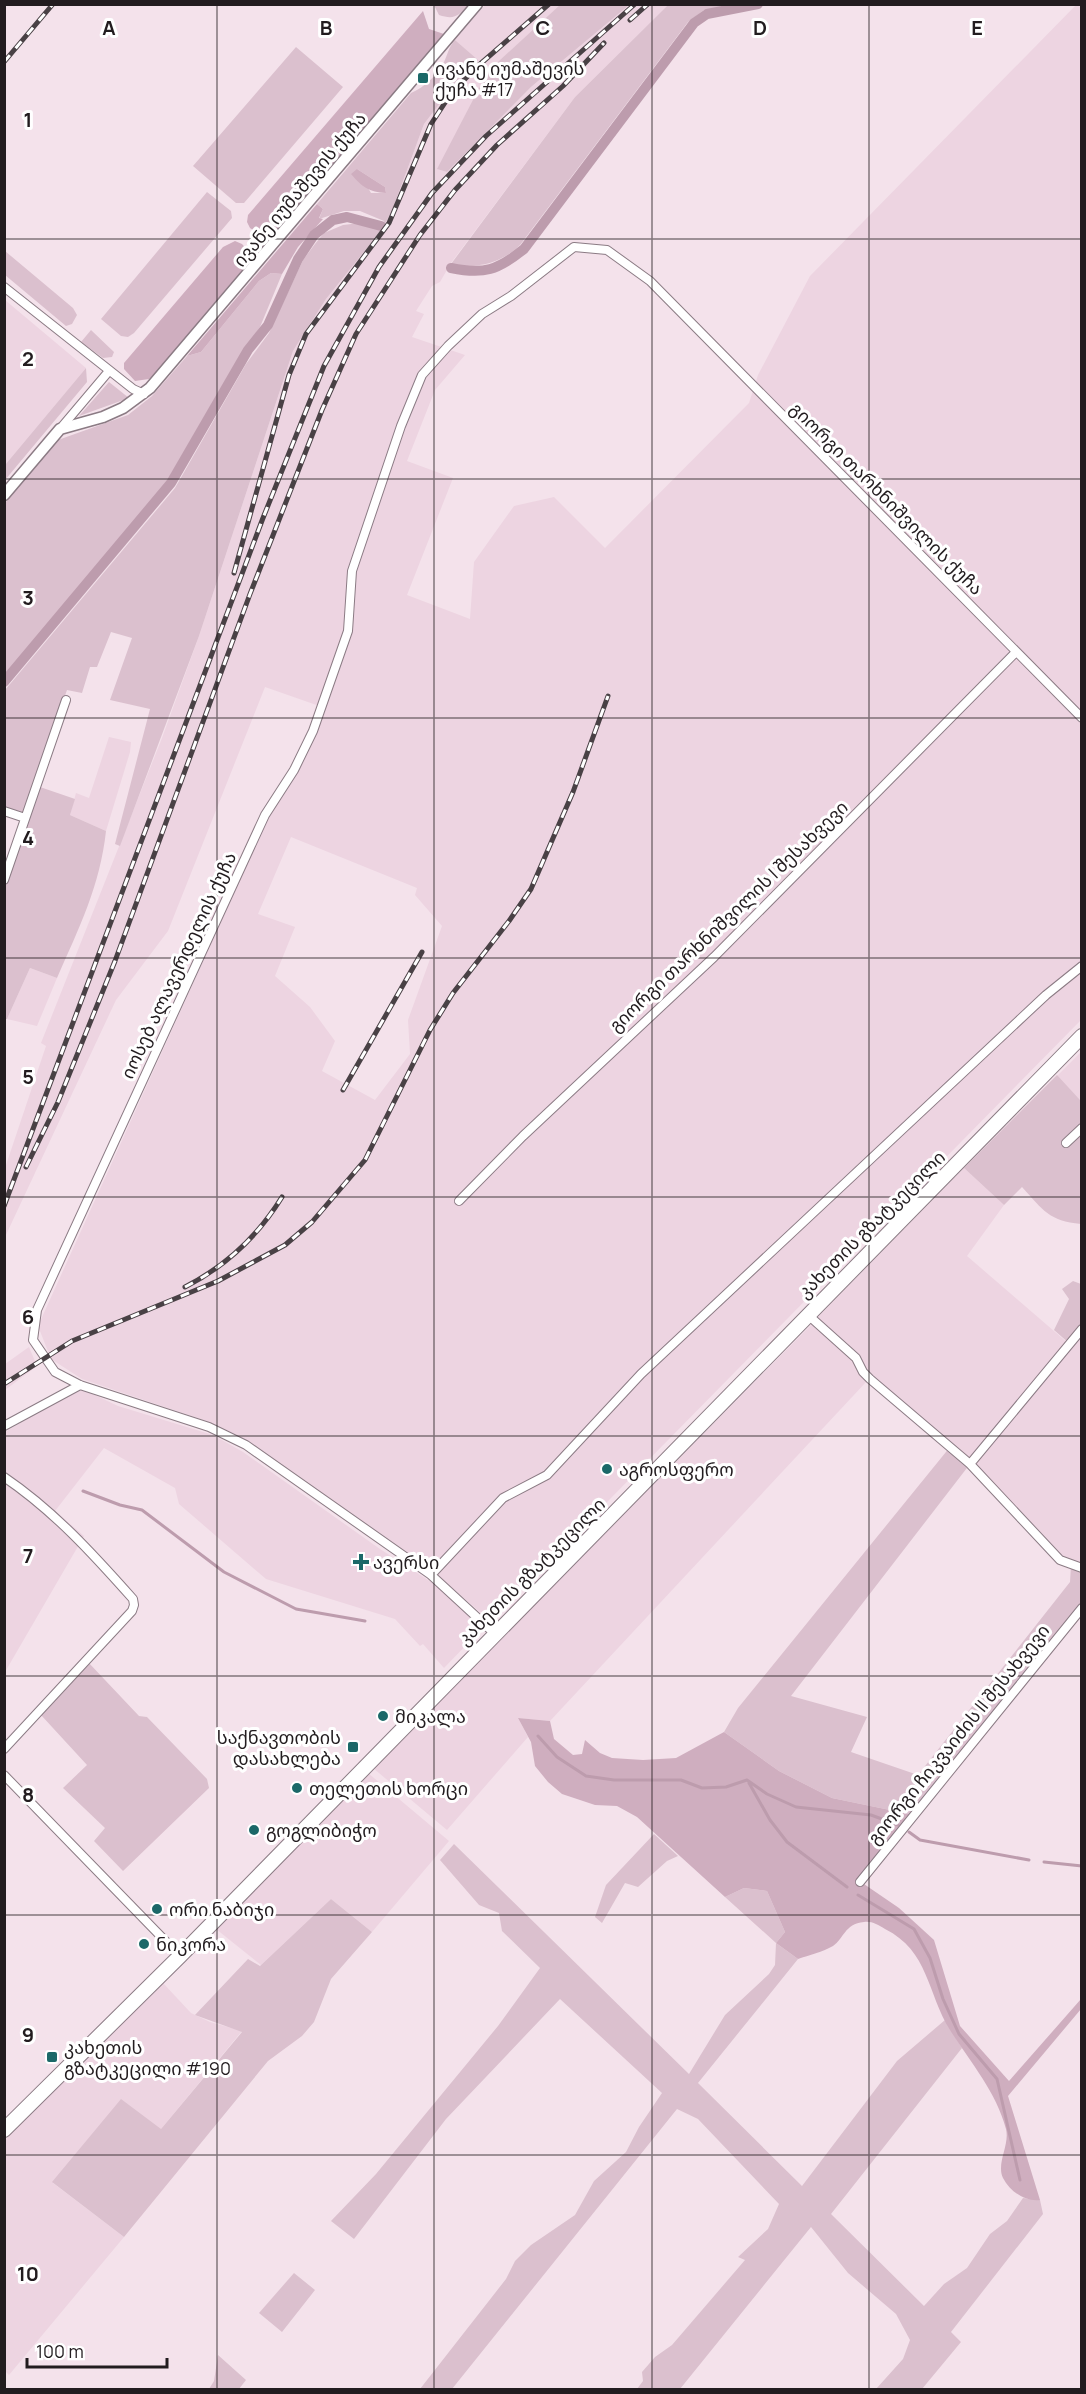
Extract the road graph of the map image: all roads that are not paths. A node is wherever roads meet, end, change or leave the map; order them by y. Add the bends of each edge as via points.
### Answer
1 (477, 4) edge
2 (4, 287) edge
3 (668, 302) joint
4 (109, 371) junction
5 (144, 394) junction
6 (60, 429) junction
7 (4, 495) edge
8 (1016, 652) junction
9 (66, 700) dead end
10 (1082, 718) edge
11 (4, 811) edge
12 (26, 818) junction
13 (4, 880) edge
14 (1082, 966) edge
15 (1082, 1035) edge
16 (1082, 1128) edge
17 (1066, 1143) dead end
18 (459, 1201) dead end
19 (807, 1314) junction
20 (1082, 1329) edge
21 (80, 1385) junction
22 (4, 1426) edge
23 (970, 1464) junction
24 (4, 1477) edge
25 (1082, 1568) edge
26 (431, 1575) junction
27 (1082, 1608) edge
28 (495, 1633) junction
29 (4, 1749) edge
30 (4, 1775) edge
31 (860, 1882) dead end
32 (180, 1956) junction
33 (4, 2130) edge

1 - 5 street, ივანე იუმაშევის ქუჩა
2 - 4 street
3 - 8 street, გიორგი თარხნიშვილის ქუჩა
3 - 21 street, იოსებ ალავერდელის ქუჩა via 650,281 607,250 574,247 482,314 422,375 352,571 348,631 313,731 265,815 37,1310 33,1340 55,1372
4 - 5 street
4 - 6 street
5 - 6 street, ივანე იუმაშევის ქუჩა via 103,417
6 - 7 street
8 - 10 street, გიორგი თარხნიშვილის ქუჩა
8 - 18 street, გიორგი თარხნიშვილის I შესახვევი via 714,957
9 - 12 street
11 - 12 street
12 - 13 street
14 - 26 street via 1046,995 641,1374 547,1475 503,1498
15 - 19 highway, კახეთის გზატკეცილი
16 - 17 street
19 - 23 street via 856,1358 870,1379
19 - 28 highway, კახეთის გზატკეცილი
20 - 23 street
21 - 22 street
21 - 26 street, იოსებ ალავერდელის ქუჩა via 209,1427 246,1445
23 - 25 street via 1060,1560
24 - 29 street via 36,1499 87,1547 133,1599 134,1605
26 - 28 street, იოსებ ალავერდელის ქუჩა
27 - 31 street, გიორგი ჩიკვაიძის II შესახვევი
28 - 32 highway, კახეთის გზატკეცილი
30 - 32 street
32 - 33 highway, კახეთის გზატკეცილი

